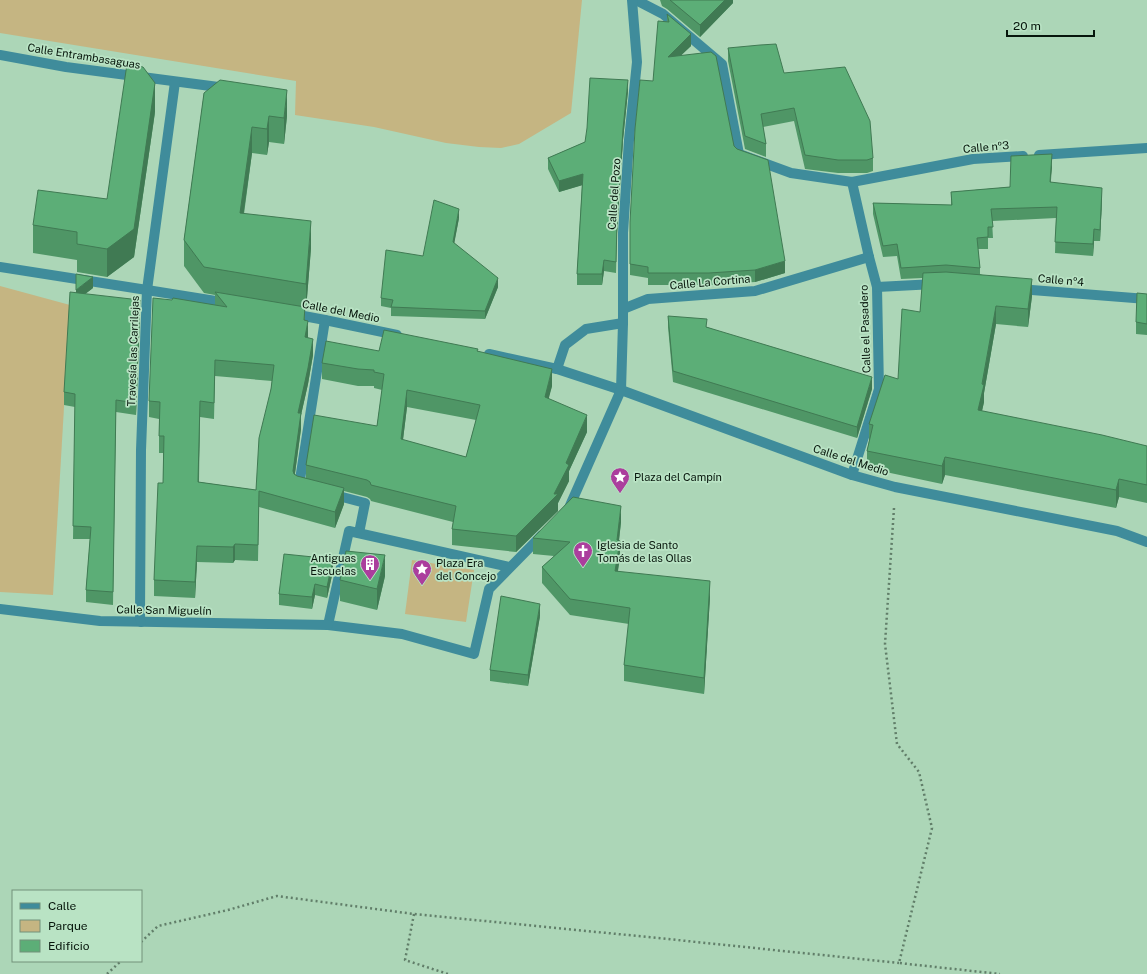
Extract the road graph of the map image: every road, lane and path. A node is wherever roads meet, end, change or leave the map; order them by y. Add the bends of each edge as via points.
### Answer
1 (632, 0) edge
2 (636, 0) edge
3 (0, 55) edge
4 (175, 82) junction
5 (237, 89) edge
6 (1147, 148) edge
7 (852, 182) junction
8 (869, 257) junction
9 (0, 267) edge
10 (946, 283) edge
11 (877, 287) junction
12 (1008, 288) edge
13 (147, 290) junction
14 (1147, 299) edge
15 (240, 305) edge
16 (623, 309) junction
17 (286, 313) edge
18 (325, 320) junction
19 (623, 323) junction
20 (410, 338) edge
21 (480, 352) edge
22 (557, 368) junction
23 (621, 390) junction
24 (852, 475) junction
25 (302, 487) edge
26 (895, 487) junction
27 (321, 492) edge
28 (563, 515) edge
29 (547, 530) edge
30 (359, 533) junction
31 (1147, 542) edge
32 (510, 567) junction
33 (0, 609) edge
34 (141, 622) junction
35 (328, 625) junction
36 (414, 914) junction
37 (142, 941) edge
38 (120, 962) edge
39 (899, 963) junction
40 (107, 974) edge
41 (448, 974) edge
42 (1000, 974) edge

1 - 16 street, Calle del Pozo via 637,62 623,233
2 - 7 street, Calle nº3 via 663,14 722,64 739,154 791,173
3 - 4 street, Calle Entrambasaguas
4 - 5 street, Calle Entrambasaguas
4 - 13 street, Travesía las Carrilejas
6 - 7 street, Calle nº3 via 973,159
7 - 8 street, Calle el Pasadero
8 - 11 street, Calle el Pasadero
8 - 16 street, Calle La Cortina via 755,291 648,299
9 - 13 street
10 - 11 street
11 - 24 street, Calle el Pasadero via 879,389
12 - 14 street, Calle nº4
13 - 15 street
13 - 34 street, Travesía las Carrilejas via 141,450
16 - 19 street, Calle del Pozo
17 - 18 street, Calle del Medio
18 - 20 street, Calle del Medio
18 - 25 street
19 - 22 street via 586,329 565,345
19 - 23 street, Calle del Pozo
21 - 22 street, Calle del Medio
22 - 23 street, Calle del Medio
23 - 24 street, Calle del Medio
23 - 28 street via 569,509
24 - 26 street, Calle del Medio
26 - 31 street, Calle del Medio via 1116,531
26 - 39 path via 885,644 897,744 919,772 932,828
27 - 30 street via 365,503
29 - 32 street
30 - 32 street
30 - 35 street via 349,531
32 - 35 street via 489,589 474,654 402,634
33 - 34 street, Calle San Miguelín via 100,621
34 - 35 street, Calle San Miguelín
36 - 37 path via 277,896 158,926
36 - 39 path
36 - 41 path via 405,960
38 - 40 path
39 - 42 path

